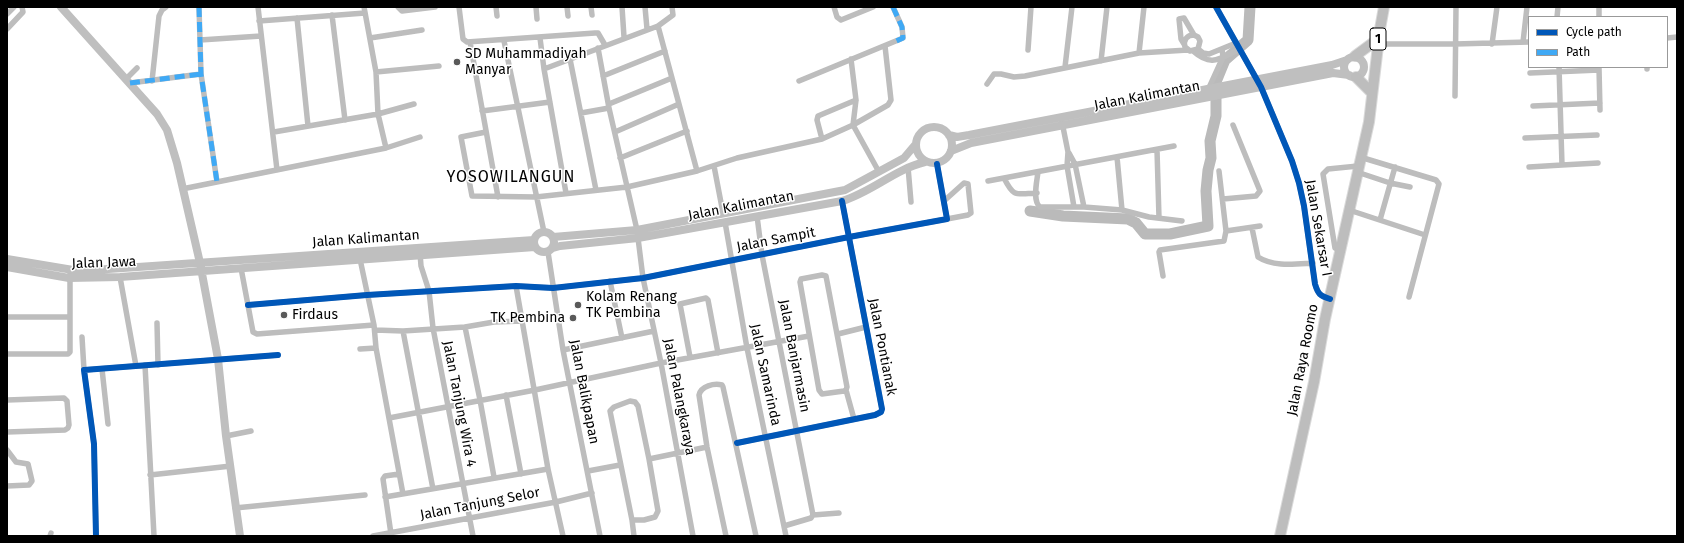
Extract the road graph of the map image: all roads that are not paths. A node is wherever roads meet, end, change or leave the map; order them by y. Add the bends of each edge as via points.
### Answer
1 (14, 7) edge
2 (22, 7) edge
3 (60, 7) edge
4 (166, 7) edge
5 (200, 7) edge
6 (258, 7) edge
7 (398, 7) edge
8 (435, 7) edge
9 (459, 7) edge
10 (496, 7) edge
11 (536, 7) edge
12 (567, 7) edge
13 (591, 7) edge
14 (622, 7) edge
15 (645, 7) edge
16 (672, 7) edge
17 (834, 7) edge
18 (873, 7) edge
19 (893, 7) edge
20 (1030, 7) edge
21 (1072, 7) edge
22 (1108, 7) edge
23 (1144, 7) edge
24 (1216, 7) edge
25 (1384, 7) edge
26 (1456, 7) edge
27 (1497, 7) edge
28 (1527, 7) edge
29 (365, 10) edge
30 (860, 10) edge
31 (7, 14) edge
32 (332, 15) junction
33 (592, 15) dead end
34 (497, 16) dead end
35 (568, 16) dead end
36 (297, 18) junction
37 (537, 19) dead end
38 (259, 21) junction
39 (658, 26) junction
40 (7, 29) edge
41 (647, 29) junction
42 (422, 30) dead end
43 (1194, 35) junction
44 (261, 36) junction
45 (624, 37) junction
46 (370, 38) junction
47 (540, 38) junction
48 (200, 40) junction
49 (504, 41) junction
50 (470, 42) junction
51 (1378, 42) junction
52 (1526, 42) edge
53 (1236, 43) junction
54 (1184, 44) junction
55 (1455, 44) junction
56 (1492, 44) junction
57 (605, 45) junction
58 (885, 46) junction
59 (598, 48) junction
60 (1222, 49) junction
61 (1240, 49) junction
62 (1028, 50) dead end
63 (1193, 50) junction
64 (665, 51) junction
65 (1139, 53) junction
66 (1223, 57) junction
67 (851, 58) junction
68 (1354, 58) junction
69 (570, 59) junction
70 (1100, 61) junction
71 (1376, 61) junction
72 (439, 66) dead end
73 (1065, 67) junction
74 (137, 68) dead end
75 (544, 69) junction
76 (1559, 69) edge
77 (1599, 69) edge
78 (376, 72) junction
79 (1374, 72) junction
80 (1530, 73) dead end
81 (201, 74) junction
82 (1355, 75) junction
83 (603, 76) junction
84 (672, 78) junction
85 (128, 81) junction
86 (152, 81) junction
87 (800, 81) dead end
88 (987, 84) dead end
89 (1259, 84) junction
90 (1209, 92) junction
91 (1372, 93) junction
92 (1455, 96) dead end
93 (856, 100) junction
94 (550, 102) junction
95 (1600, 103) junction
96 (414, 104) dead end
97 (679, 104) junction
98 (1560, 105) junction
99 (517, 106) junction
100 (609, 106) junction
101 (1533, 106) dead end
102 (1600, 110) dead end
103 (482, 111) junction
104 (581, 113) junction
105 (378, 114) junction
106 (344, 120) junction
107 (1062, 121) junction
108 (853, 125) junction
109 (308, 126) junction
110 (1233, 126) dead end
111 (687, 131) junction
112 (274, 132) junction
113 (486, 132) junction
114 (614, 132) junction
115 (949, 135) junction
116 (1597, 135) dead end
117 (420, 136) dead end
118 (1561, 136) junction
119 (1525, 138) dead end
120 (822, 140) junction
121 (915, 145) junction
122 (1174, 146) dead end
123 (386, 148) junction
124 (1157, 150) junction
125 (951, 151) junction
126 (1068, 152) junction
127 (1117, 157) junction
128 (620, 158) junction
129 (925, 162) junction
130 (1598, 163) dead end
131 (937, 164) junction
132 (1075, 164) junction
133 (1359, 165) junction
134 (1562, 165) junction
135 (714, 166) junction
136 (1067, 166) junction
137 (908, 167) junction
138 (1395, 167) junction
139 (1529, 167) dead end
140 (277, 170) junction
141 (698, 171) junction
142 (1219, 171) dead end
143 (879, 172) junction
144 (1038, 172) junction
145 (1004, 178) junction
146 (988, 181) dead end
147 (217, 182) junction
148 (1390, 183) junction
149 (627, 187) junction
150 (1410, 187) dead end
151 (182, 188) junction
152 (596, 190) junction
153 (566, 193) junction
154 (1037, 193) junction
155 (498, 197) junction
156 (536, 197) junction
157 (802, 198) junction
158 (1223, 199) junction
159 (842, 200) junction
160 (944, 201) junction
161 (911, 202) dead end
162 (804, 207) junction
163 (1074, 207) junction
164 (1084, 207) junction
165 (1122, 210) junction
166 (1349, 210) junction
167 (723, 213) junction
168 (757, 216) junction
169 (702, 217) junction
170 (1159, 218) junction
171 (947, 220) junction
172 (1380, 220) junction
173 (1182, 221) dead end
174 (725, 222) junction
175 (704, 226) junction
176 (1260, 226) dead end
177 (1252, 228) junction
178 (637, 230) junction
179 (1226, 231) junction
180 (544, 232) junction
181 (1426, 235) junction
182 (553, 237) junction
183 (849, 237) junction
184 (638, 238) junction
185 (535, 244) junction
186 (1341, 249) junction
187 (550, 250) junction
188 (420, 252) junction
189 (762, 255) junction
190 (7, 259) edge
191 (312, 259) junction
192 (360, 259) junction
193 (730, 261) junction
194 (1313, 263) junction
195 (201, 266) junction
196 (7, 267) edge
197 (241, 268) junction
198 (70, 274) junction
199 (1163, 276) dead end
200 (120, 277) junction
201 (643, 278) junction
202 (610, 281) junction
203 (516, 286) junction
204 (553, 288) junction
205 (429, 291) junction
206 (367, 295) junction
207 (1409, 297) dead end
208 (1330, 299) junction
209 (248, 305) junction
210 (69, 316) junction
211 (7, 317) edge
212 (523, 321) junction
213 (156, 323) dead end
214 (465, 327) junction
215 (866, 327) junction
216 (375, 328) junction
217 (433, 328) junction
218 (403, 331) junction
219 (654, 331) junction
220 (838, 334) junction
221 (809, 336) junction
222 (82, 337) dead end
223 (622, 338) junction
224 (779, 342) junction
225 (376, 348) junction
226 (747, 348) junction
227 (360, 350) dead end
228 (563, 350) junction
229 (718, 353) junction
230 (7, 354) edge
231 (278, 355) dead end
232 (690, 357) junction
233 (218, 359) junction
234 (661, 363) junction
235 (145, 365) junction
236 (158, 365) junction
237 (136, 366) junction
238 (102, 369) junction
239 (84, 370) junction
240 (570, 383) junction
241 (535, 390) junction
242 (846, 390) junction
243 (506, 395) junction
244 (7, 400) edge
245 (480, 400) junction
246 (447, 406) junction
247 (419, 412) junction
248 (389, 418) junction
249 (854, 419) junction
250 (108, 424) dead end
251 (251, 431) dead end
252 (797, 431) junction
253 (7, 432) edge
254 (226, 436) junction
255 (767, 438) junction
256 (737, 443) junction
257 (708, 447) junction
258 (7, 450) edge
259 (677, 454) junction
260 (649, 459) junction
261 (620, 465) junction
262 (231, 466) junction
263 (548, 469) junction
264 (588, 471) junction
265 (398, 474) junction
266 (521, 474) junction
267 (150, 475) junction
268 (494, 478) junction
269 (462, 484) junction
270 (7, 486) edge
271 (433, 489) junction
272 (592, 493) junction
273 (365, 494) dead end
274 (403, 494) junction
275 (385, 497) junction
276 (556, 502) junction
277 (235, 508) junction
278 (839, 513) dead end
279 (813, 515) junction
280 (469, 519) junction
281 (632, 520) junction
282 (784, 526) junction
283 (391, 534) junction
284 (786, 534) edge
285 (96, 536) edge
286 (154, 536) edge
287 (240, 536) edge
288 (373, 536) edge
289 (472, 536) edge
290 (563, 536) edge
291 (600, 536) edge
292 (634, 536) edge
293 (693, 536) edge
294 (726, 536) edge
295 (756, 536) edge
296 (1280, 536) edge

1 - 31 street
2 - 40 street via 23,12
3 - 85 main road
4 - 86 street via 159,16
5 - 48 street
6 - 38 street
7 - 8 street via 402,11
9 - 50 street via 463,39
10 - 34 street
11 - 37 street
12 - 35 street
13 - 33 street
14 - 45 street
15 - 41 street
16 - 39 street via 673,15
17 - 30 street via 837,17 841,20
18 - 30 street
19 - 58 street via 902,27 903,38
20 - 62 street
21 - 73 street
22 - 70 street
23 - 65 street
24 - 53 street, Jalan Sekarsar I
25 - 51 highway, 1
26 - 55 street
27 - 56 street
28 - 52 street
29 - 32 street
29 - 46 street
32 - 36 street
32 - 106 street
36 - 38 street
36 - 109 street
38 - 44 street
39 - 41 street
39 - 64 street
41 - 45 street
42 - 46 street
43 - 54 street via 1187,37
43 - 54 street via 1184,18 1180,19 1181,38
43 - 63 street via 1200,41 1200,45
44 - 48 street
44 - 112 street
45 - 57 street
46 - 78 street
47 - 49 street
47 - 57 street via 598,33
47 - 75 street
48 - 81 street
49 - 50 street
49 - 99 street
50 - 103 street
51 - 55 street
51 - 68 highway
51 - 71 highway, 1
52 - 56 street
53 - 60 street
53 - 61 street, Jalan Sekarsar I
54 - 63 street
55 - 56 street
55 - 92 street
57 - 59 street
58 - 67 street
58 - 108 street via 891,100 888,105
59 - 69 street
59 - 83 street
60 - 63 street via 1206,54
60 - 66 street
61 - 66 street
61 - 89 street, Jalan Sekarsar I
63 - 65 street
63 - 66 street via 1204,60
64 - 83 street
64 - 84 street
65 - 70 street
66 - 90 street
67 - 87 street
67 - 93 street
68 - 71 main road, Jalan Kalimantan
68 - 82 main road via 1364,68
68 - 82 main road via 1344,66 1346,73
68 - 89 main road, Jalan Kalimantan
69 - 75 street
69 - 104 street
70 - 73 street
71 - 79 highway, 1
72 - 78 street
73 - 88 street via 1014,78 994,74
74 - 85 street
75 - 94 street
76 - 77 street
76 - 80 street
76 - 98 street
77 - 95 street
78 - 105 street
79 - 82 main road, Jalan Kalimantan
79 - 91 highway, Jalan Raya Roomo / 1
81 - 86 street
81 - 147 street
82 - 89 main road, Jalan Kalimantan via 1333,73
82 - 91 highway
83 - 100 street
84 - 97 street
84 - 100 street
85 - 86 street
85 - 151 main road via 157,114 167,130
89 - 90 main road, Jalan Kalimantan
89 - 194 street, Jalan Sekarsar I via 1299,183
90 - 107 main road, Jalan Kalimantan
91 - 133 highway, Jalan Raya Roomo / 1 via 1369,122
93 - 108 street
93 - 120 street via 818,116
94 - 99 street
94 - 153 street
95 - 98 street
95 - 102 street
96 - 105 street
97 - 111 street
97 - 114 street
98 - 101 street
98 - 118 street
99 - 103 street
99 - 156 street
100 - 104 street
100 - 114 street
103 - 113 street
104 - 152 street
105 - 106 street
105 - 123 street
106 - 109 street
107 - 115 main road, Jalan Kalimantan via 957,137
107 - 125 main road, Jalan Kalimantan via 965,145
107 - 126 street
108 - 120 street
108 - 143 street
109 - 112 street
110 - 158 street via 1260,191 1256,196
111 - 128 street
111 - 141 street
112 - 140 street
113 - 155 street
113 - 155 street via 462,135 460,139 472,196
114 - 128 street
115 - 121 main road via 940,128 928,128 919,134
115 - 125 main road
116 - 118 street
117 - 123 street
118 - 119 street
118 - 134 street
120 - 135 street via 737,158
121 - 129 main road via 916,152
121 - 143 main road, Jalan Kalimantan via 904,158
122 - 124 street
123 - 140 street
124 - 127 street
124 - 170 street
125 - 131 main road via 944,161
126 - 132 street
126 - 136 street
127 - 132 street
127 - 165 street
128 - 149 street
129 - 131 main road
129 - 137 main road, Jalan Kalimantan
130 - 134 street
131 - 160 street
132 - 136 street
132 - 164 street
133 - 138 street
133 - 148 street
133 - 166 highway, Jalan Raya Roomo / 1
133 - 186 street via 1328,169 1323,174 1335,248
134 - 139 street
135 - 141 street
135 - 167 street
136 - 144 street
136 - 163 street
137 - 159 main road, Jalan Kalimantan via 855,196
137 - 161 street
138 - 148 street
138 - 181 street via 1436,180 1439,184
140 - 147 street
141 - 149 street
142 - 158 street
143 - 157 main road, Jalan Kalimantan via 845,190
144 - 145 street
144 - 154 street
145 - 146 street
145 - 154 street via 1010,191 1014,193
147 - 151 street
148 - 150 street
148 - 172 street
149 - 152 street
149 - 178 street
151 - 195 main road
152 - 153 street
153 - 156 street
154 - 163 street via 1036,203 1040,207
155 - 156 street
156 - 180 street
157 - 162 main road
157 - 167 main road, Jalan Kalimantan
158 - 179 street
159 - 162 main road, Jalan Kalimantan
159 - 183 street, Jalan Pontianak
160 - 171 street
160 - 171 street, Jalan Sampit via 964,183 968,184 971,213
162 - 168 main road, Jalan Kalimantan
163 - 164 street
164 - 165 street
165 - 170 street
166 - 172 street
166 - 186 highway, Jalan Raya Roomo / 1
167 - 169 main road, Jalan Kalimantan
168 - 174 main road, Jalan Kalimantan
168 - 189 street, Jalan Banjarmasin
169 - 175 main road
169 - 178 main road, Jalan Kalimantan
170 - 173 street
171 - 183 street, Jalan Sampit
172 - 181 street
174 - 175 main road, Jalan Kalimantan
174 - 193 street, Jalan Samarinda
175 - 184 main road, Jalan Kalimantan
176 - 177 street
177 - 179 street
177 - 194 street via 1258,257 1296,264
178 - 182 main road, Jalan Kalimantan
179 - 199 street via 1224,241 1160,250
180 - 182 main road
180 - 185 main road via 538,234
181 - 207 street
182 - 187 main road
183 - 189 street, Jalan Sampit
183 - 215 street, Jalan Pontianak
184 - 187 main road, Jalan Kalimantan via 560,246
184 - 201 street, Jalan Palangkaraya
185 - 187 main road via 540,252
185 - 188 main road, Jalan Kalimantan
186 - 208 highway, Jalan Raya Roomo / 1
187 - 204 street, Jalan Balikpapan
188 - 191 main road, Jalan Kalimantan
188 - 192 main road, Jalan Kalimantan
188 - 205 street, Jalan Tanjung Wira 4 via 421,266
189 - 193 street, Jalan Sampit
189 - 224 street, Jalan Banjarmasin
190 - 198 main road, Jalan Jawa
191 - 192 main road, Jalan Kalimantan
191 - 195 main road, Jalan Kalimantan
191 - 197 main road, Jalan Kalimantan
192 - 206 street
193 - 201 street, Jalan Sampit
193 - 226 street, Jalan Samarinda
194 - 208 street, Jalan Sekarsar I via 1318,294
195 - 197 main road, Jalan Kalimantan
195 - 198 main road, Jalan Jawa via 100,270
195 - 200 main road, Jalan Jawa
195 - 233 main road
196 - 198 main road, Jalan Jawa
197 - 209 street
198 - 200 main road, Jalan Jawa
198 - 210 street
200 - 237 street
201 - 202 street, Jalan Sampit
201 - 219 street, Jalan Palangkaraya
202 - 204 street, Jalan Sampit
202 - 223 street
203 - 204 street, Jalan Sampit
203 - 205 street, Jalan Sampit
203 - 212 street
204 - 228 street, Jalan Balikpapan
205 - 206 street, Jalan Sampit
205 - 217 street, Jalan Tanjung Wira 4
206 - 209 street, Jalan Sampit
206 - 216 street
208 - 296 highway, Jalan Raya Roomo / 1
209 - 216 street via 252,329 257,334
210 - 211 street
210 - 230 street via 68,354
212 - 214 street
212 - 241 street
213 - 236 street
214 - 217 street
214 - 245 street
215 - 220 street
215 - 249 street, Jalan Pontianak via 882,409 875,415
216 - 218 street
216 - 225 street
217 - 218 street
217 - 246 street, Jalan Tanjung Wira 4
218 - 247 street
219 - 223 street
219 - 234 street, Jalan Palangkaraya
220 - 221 street via 826,276 822,275 801,279 800,282
220 - 242 street
221 - 224 street
221 - 242 street via 820,393
222 - 239 street
223 - 228 street
224 - 226 street
224 - 252 street, Jalan Banjarmasin
225 - 227 street
225 - 248 street
226 - 229 street
226 - 255 street, Jalan Samarinda
228 - 240 street, Jalan Balikpapan
229 - 232 street
229 - 232 street via 706,298 680,304
231 - 233 street
232 - 234 street
233 - 236 street
233 - 254 main road
234 - 240 street
234 - 259 street, Jalan Palangkaraya
235 - 236 street
235 - 237 street
235 - 267 street
237 - 238 street
238 - 239 street
238 - 250 street
239 - 285 street via 94,444
240 - 241 street
240 - 264 street, Jalan Balikpapan
241 - 243 street
241 - 263 street
242 - 249 street
243 - 245 street
243 - 266 street
244 - 253 street via 64,398 67,400 69,425 66,430
245 - 246 street
245 - 268 street
246 - 247 street
246 - 269 street, Jalan Tanjung Wira 4
247 - 248 street
247 - 271 street
248 - 265 street
249 - 252 street, Jalan Pontianak
251 - 254 street
252 - 255 street, Jalan Pontianak
252 - 279 street, Jalan Banjarmasin
254 - 262 main road
255 - 256 street, Jalan Pontianak
255 - 282 street, Jalan Samarinda
256 - 257 street via 723,387 718,384 703,388 699,395
256 - 295 street
257 - 259 street
257 - 294 street
258 - 270 street via 16,462 28,464 32,481 29,485
259 - 260 street
259 - 293 street, Jalan Palangkaraya
260 - 261 street via 638,406 630,401 610,411
260 - 281 street via 658,514 644,520
261 - 264 street
261 - 281 street
262 - 267 street
262 - 277 main road
263 - 266 street
263 - 276 street
264 - 272 street, Jalan Balikpapan
265 - 274 street
265 - 275 street via 385,476 383,479
266 - 268 street
267 - 286 street
268 - 269 street
269 - 271 street
269 - 280 street, Jalan Tanjung Wira 4
271 - 274 street
272 - 276 street, Jalan Tanjung Selor
272 - 291 street, Jalan Balikpapan
273 - 277 street
274 - 275 street
275 - 283 street
276 - 280 street, Jalan Tanjung Selor
276 - 290 street
277 - 287 main road
278 - 279 street
279 - 282 street
280 - 283 street, Jalan Tanjung Selor
280 - 289 street, Jalan Tanjung Wira 4
281 - 292 street
282 - 284 street, Jalan Samarinda
283 - 288 street, Jalan Tanjung Selor

